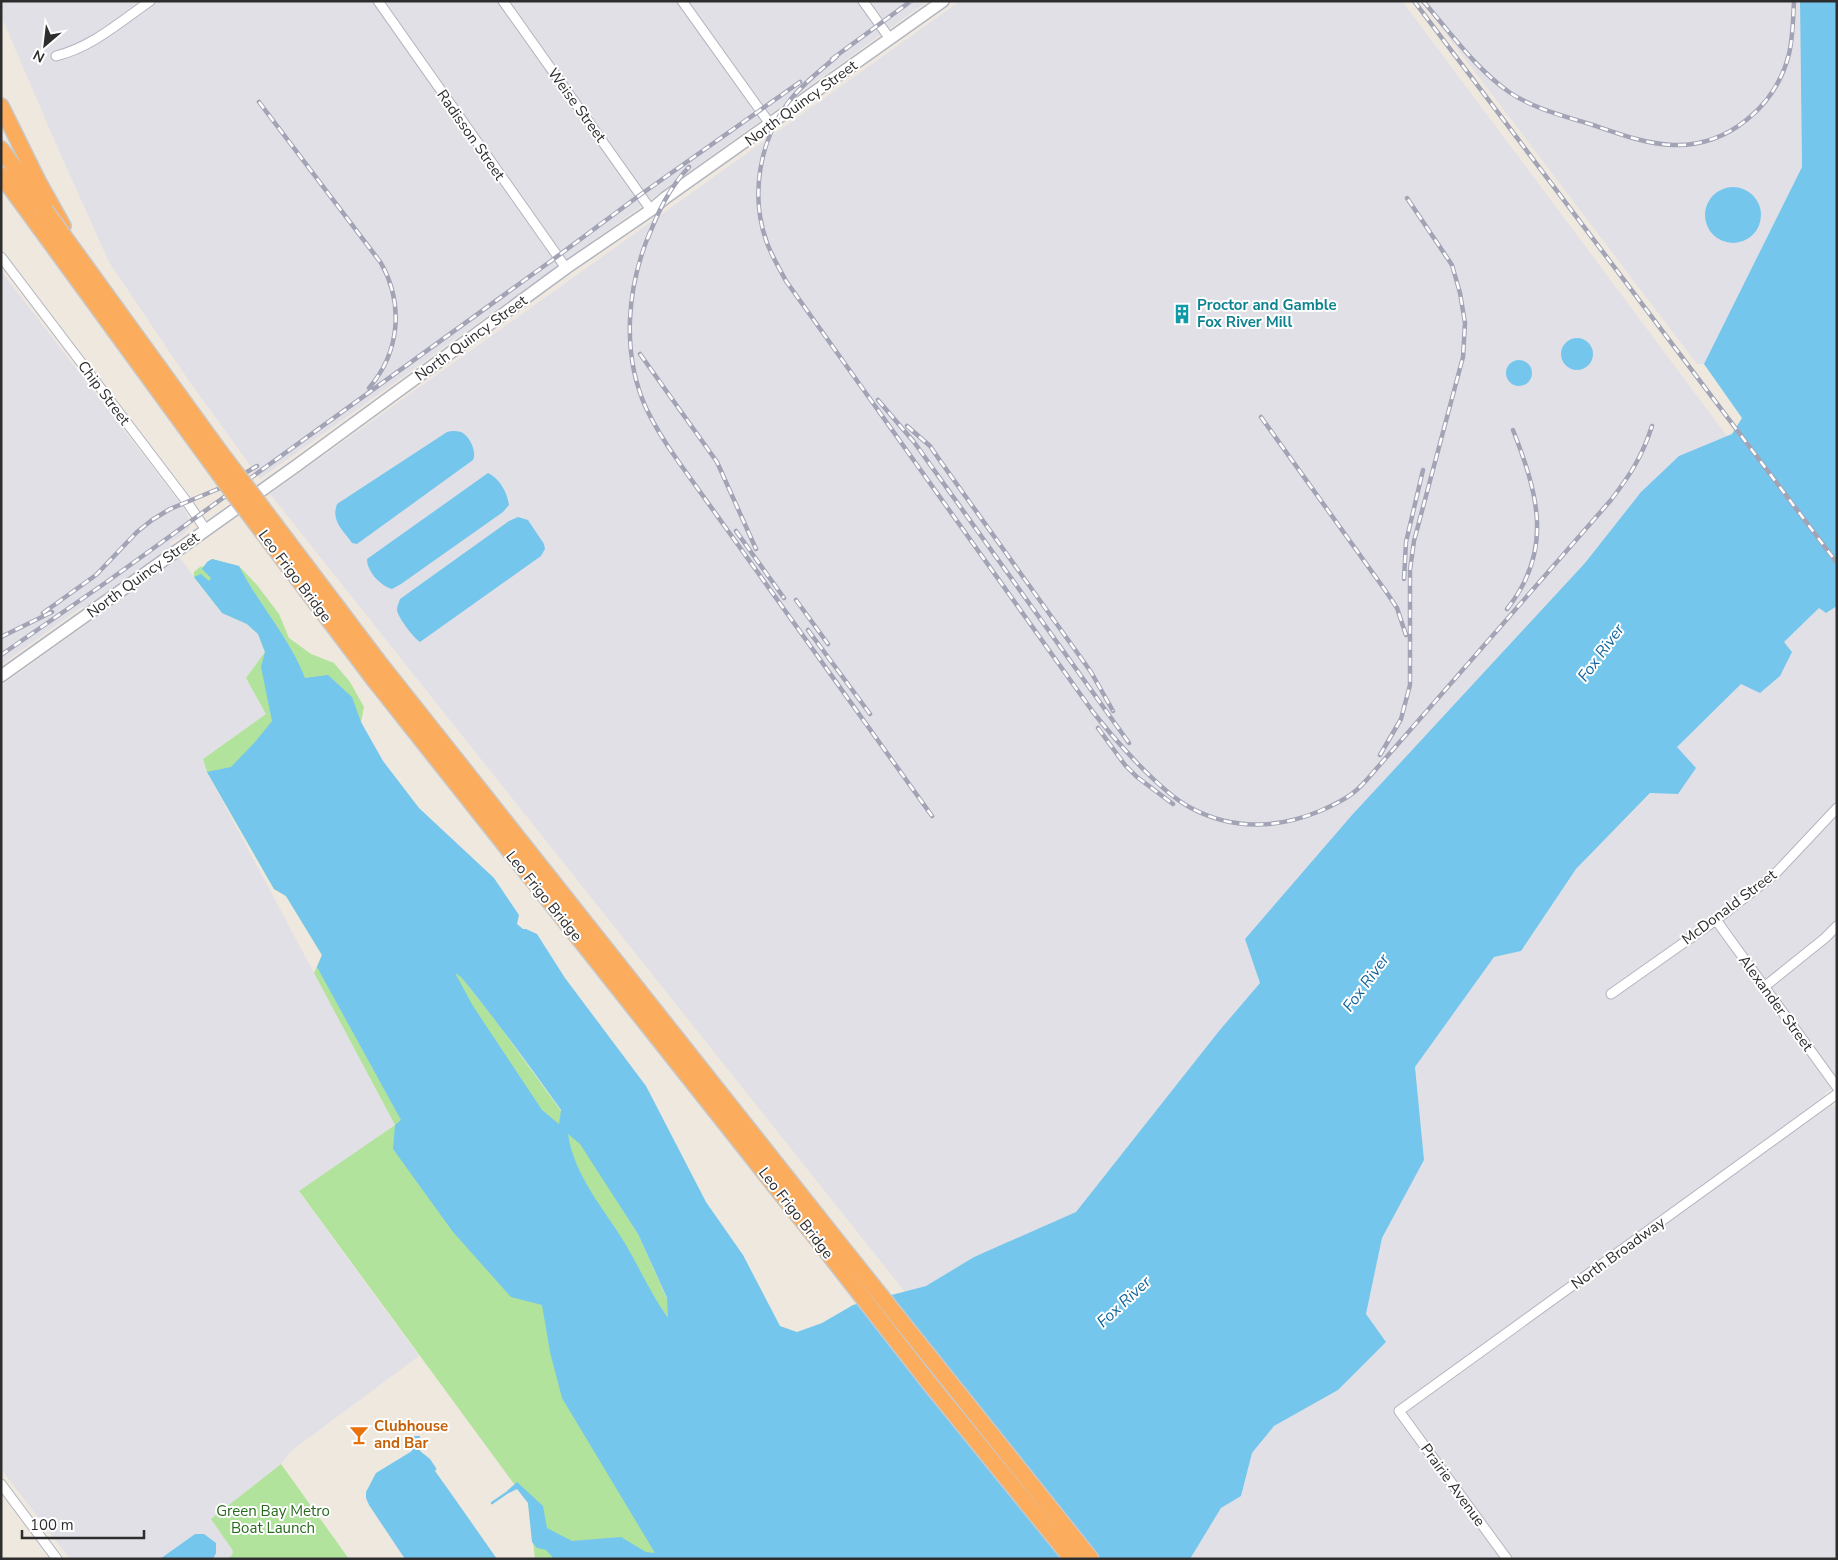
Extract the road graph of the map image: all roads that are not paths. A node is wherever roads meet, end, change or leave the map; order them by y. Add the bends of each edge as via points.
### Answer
1 (150, 1) edge
2 (378, 1) edge
3 (502, 1) edge
4 (682, 1) edge
5 (863, 1) edge
6 (943, 1) edge
7 (890, 39) junction
8 (56, 56) dead end
9 (1, 106) edge
10 (770, 124) junction
11 (1, 149) edge
12 (1, 175) edge
13 (651, 210) junction
14 (44, 212) junction
15 (1, 257) edge
16 (566, 268) junction
17 (206, 530) junction
18 (1, 676) edge
19 (1837, 808) edge
20 (1716, 920) junction
21 (1837, 926) edge
22 (1764, 987) junction
23 (1611, 994) dead end
24 (1837, 1087) edge
25 (1837, 1094) edge
26 (1399, 1411) joint
27 (1, 1484) edge
28 (57, 1559) edge
29 (1072, 1559) edge
30 (1091, 1559) edge
31 (1507, 1559) edge

1 - 8 street via 89,44
2 - 16 street, Radisson Street
3 - 13 street, Weise Street
4 - 10 street
5 - 7 street
6 - 7 street, North Quincy Street
7 - 10 street, North Quincy Street
9 - 14 highway
10 - 13 street, North Quincy Street
11 - 14 highway
12 - 14 highway
13 - 16 street, North Quincy Street
14 - 29 highway, Leo Frigo Bridge, bridge via 227,485 375,681
14 - 30 highway, bridge via 241,480 395,682
15 - 17 street, Chip Street
16 - 17 street, North Quincy Street
17 - 18 street, North Quincy Street
19 - 20 street, McDonald Street via 1775,874
20 - 22 street, Alexander Street
20 - 23 street, McDonald Street
21 - 22 street
22 - 24 street, Alexander Street
25 - 26 street, North Broadway
26 - 31 street, Prairie Avenue
27 - 28 street

